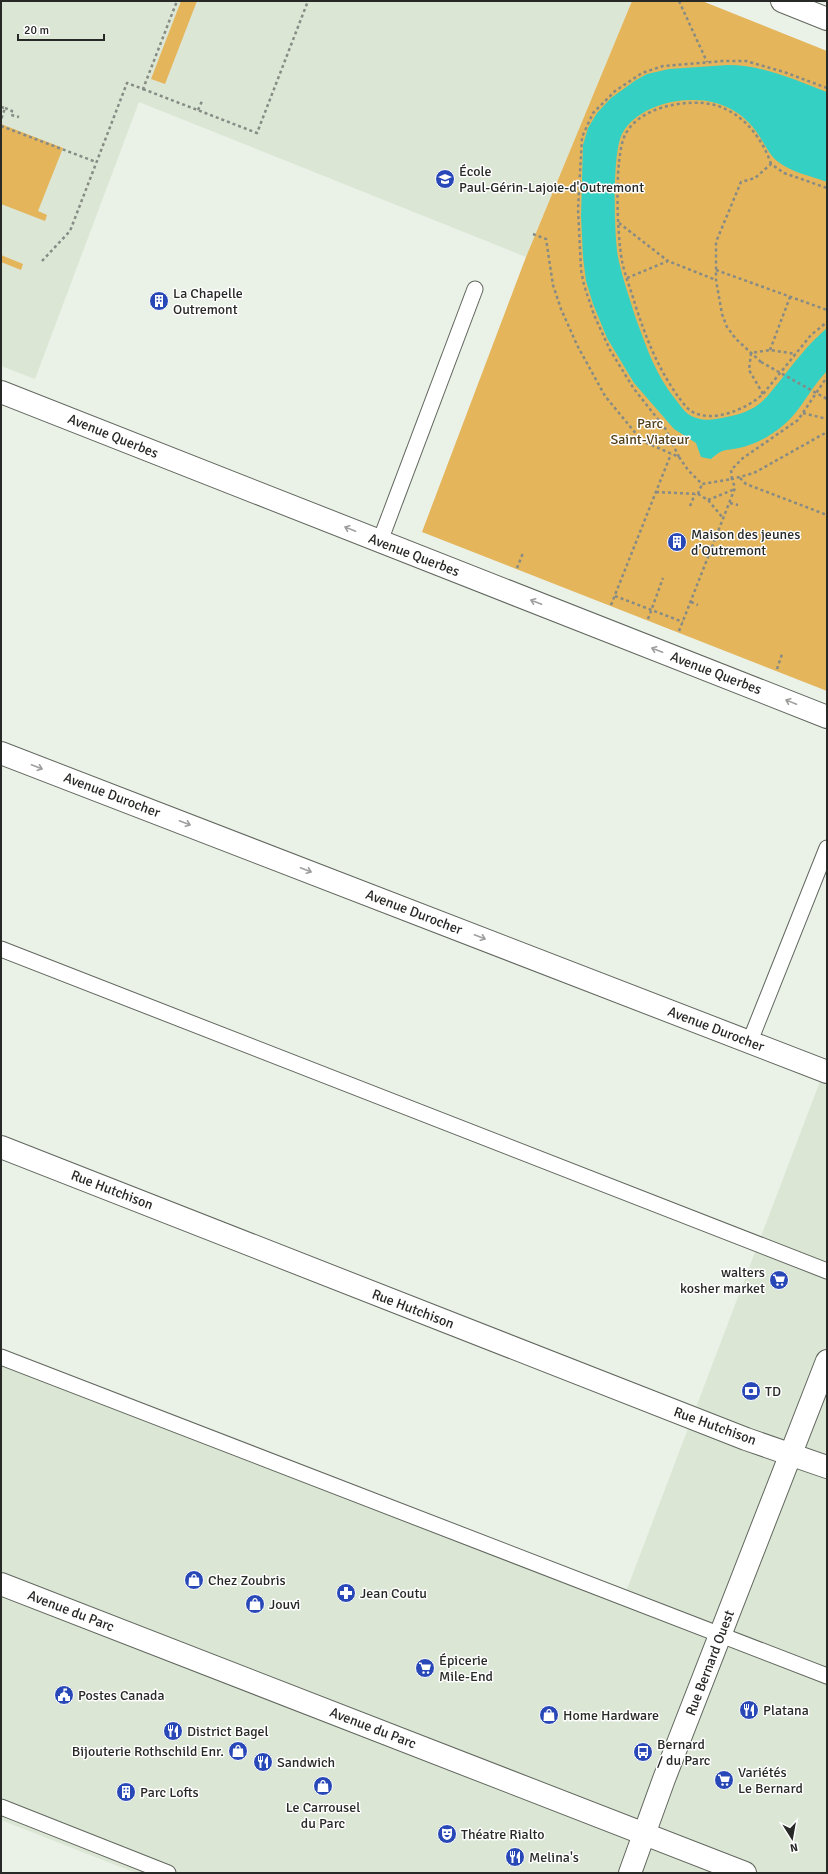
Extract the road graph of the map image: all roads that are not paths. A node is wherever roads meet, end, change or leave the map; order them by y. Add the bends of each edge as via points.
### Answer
1 (782, 1) edge
2 (827, 19) edge
3 (475, 289) dead end
4 (1, 392) edge
5 (380, 542) junction
6 (827, 717) edge
7 (1, 753) edge
8 (827, 848) edge
9 (1, 949) edge
10 (750, 1041) junction
11 (827, 1072) edge
12 (1, 1147) edge
13 (827, 1271) edge
14 (1, 1357) edge
15 (827, 1361) edge
16 (791, 1454) junction
17 (827, 1467) edge
18 (1, 1584) edge
19 (721, 1634) junction
20 (827, 1676) edge
21 (1, 1807) edge
22 (644, 1834) junction
23 (168, 1873) edge
24 (630, 1873) edge
25 (745, 1873) edge

1 - 2 street
3 - 5 lane
5 -> 4 street, Avenue Querbes
6 -> 5 street, Avenue Querbes
7 -> 10 street, Avenue Durocher
8 - 10 lane
9 - 13 lane
10 - 11 street, Avenue Durocher
12 - 16 street, Rue Hutchison via 738,1436
14 - 19 lane
15 - 16 street, Rue Bernard Ouest
16 - 17 street, Rue Hutchison
16 - 19 street, Rue Bernard Ouest
18 - 22 street, Avenue du Parc
19 - 20 lane
19 - 22 street, Rue Bernard Ouest
21 - 23 lane
22 - 24 street, Rue Bernard Ouest
22 - 25 street, Avenue du Parc

